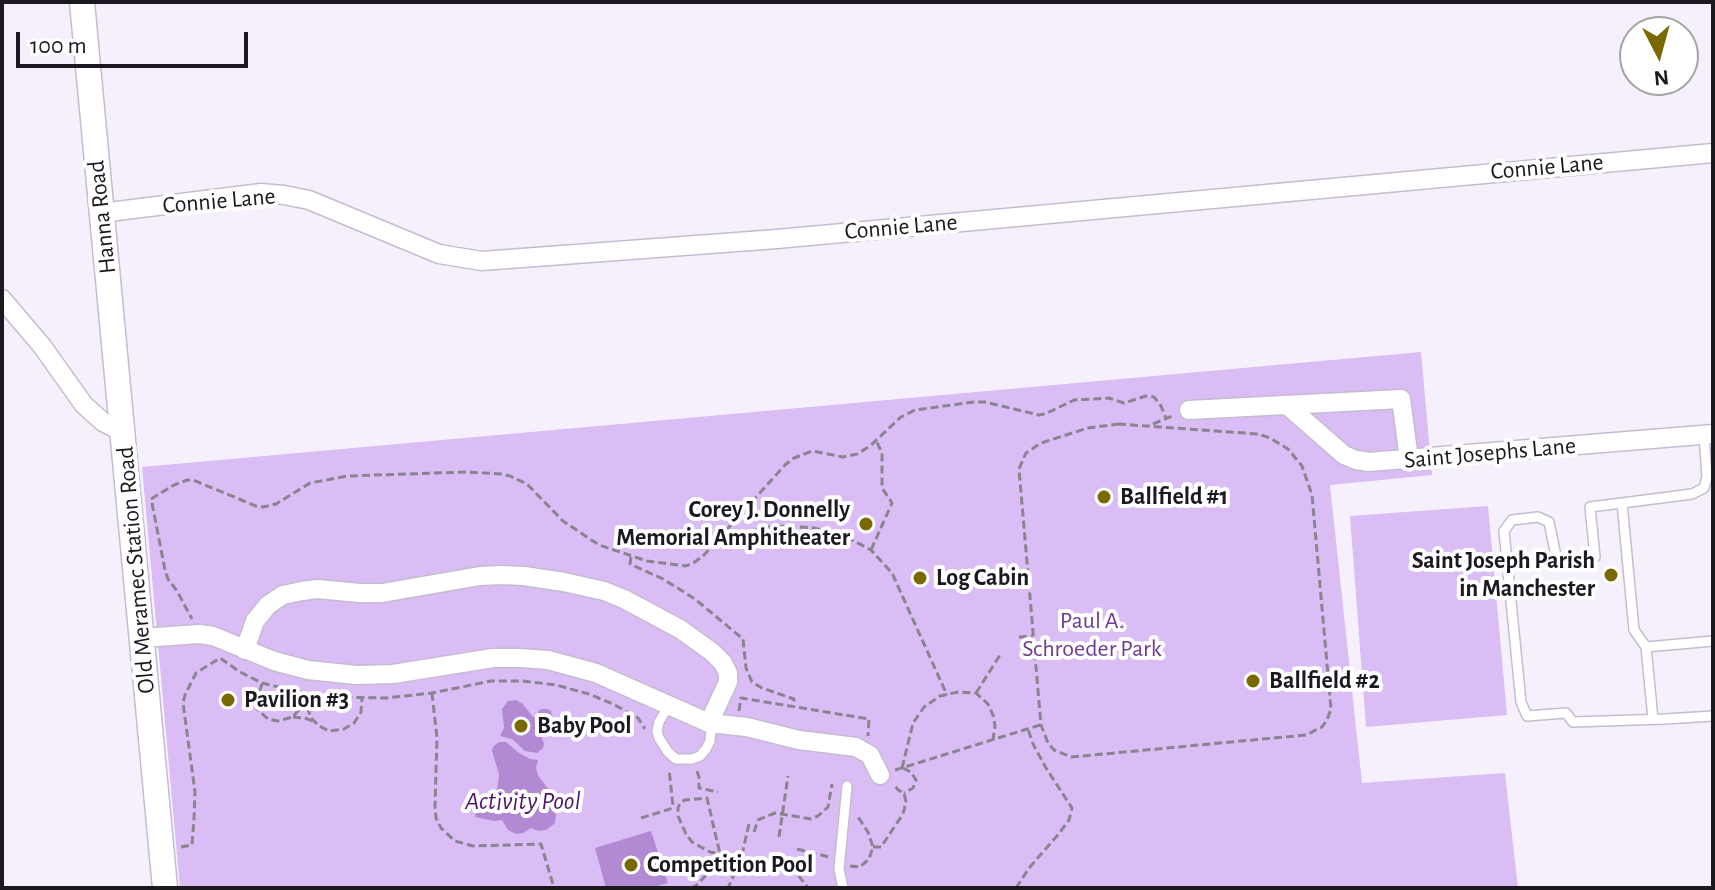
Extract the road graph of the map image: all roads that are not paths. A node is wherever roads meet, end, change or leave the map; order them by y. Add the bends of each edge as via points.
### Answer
1 (82, 2) edge
2 (1713, 153) edge
3 (101, 213) junction
4 (2, 299) edge
5 (1287, 405) junction
6 (1189, 410) road end
7 (123, 432) junction
8 (1709, 435) edge
9 (1409, 459) junction
10 (1622, 503) junction
11 (142, 638) junction
12 (1713, 641) edge
13 (1646, 647) junction
14 (245, 650) junction
15 (669, 705) junction
16 (1713, 716) edge
17 (1653, 719) junction
18 (709, 723) junction
19 (880, 775) road end
20 (847, 786) dead end
21 (165, 888) edge
22 (843, 888) edge

1 - 3 street, Hanna Road
2 - 3 street, Connie Lane via 482,261 439,254 309,200 284,195 261,193
3 - 7 street, Hanna Road
4 - 7 street, Old Meramec Station Road via 84,405
5 - 6 street
5 - 9 street, Saint Josephs Lane via 1344,455 1369,462
5 - 9 street via 1401,399
7 - 11 street, Old Meramec Station Road
8 - 9 street, Saint Josephs Lane
8 - 10 lane via 1704,488
10 - 13 lane via 1634,630
10 - 17 lane via 1590,507 1595,557 1557,561 1549,522 1538,517 1512,520 1504,531 1521,702 1527,716 1566,713 1573,722
11 - 14 street via 199,634
11 - 21 street, Old Meramec Station Road
12 - 13 lane
13 - 17 lane
14 - 15 street via 308,670 356,675 493,658 548,660 596,673
14 - 18 street via 255,621 283,595 317,589 382,593 501,575 564,582 624,599 712,652 723,663 728,682
15 - 18 street
15 - 18 lane via 657,731 676,759 700,756 710,741
16 - 17 lane
18 - 19 street via 856,747 870,755
20 - 22 lane via 839,869

